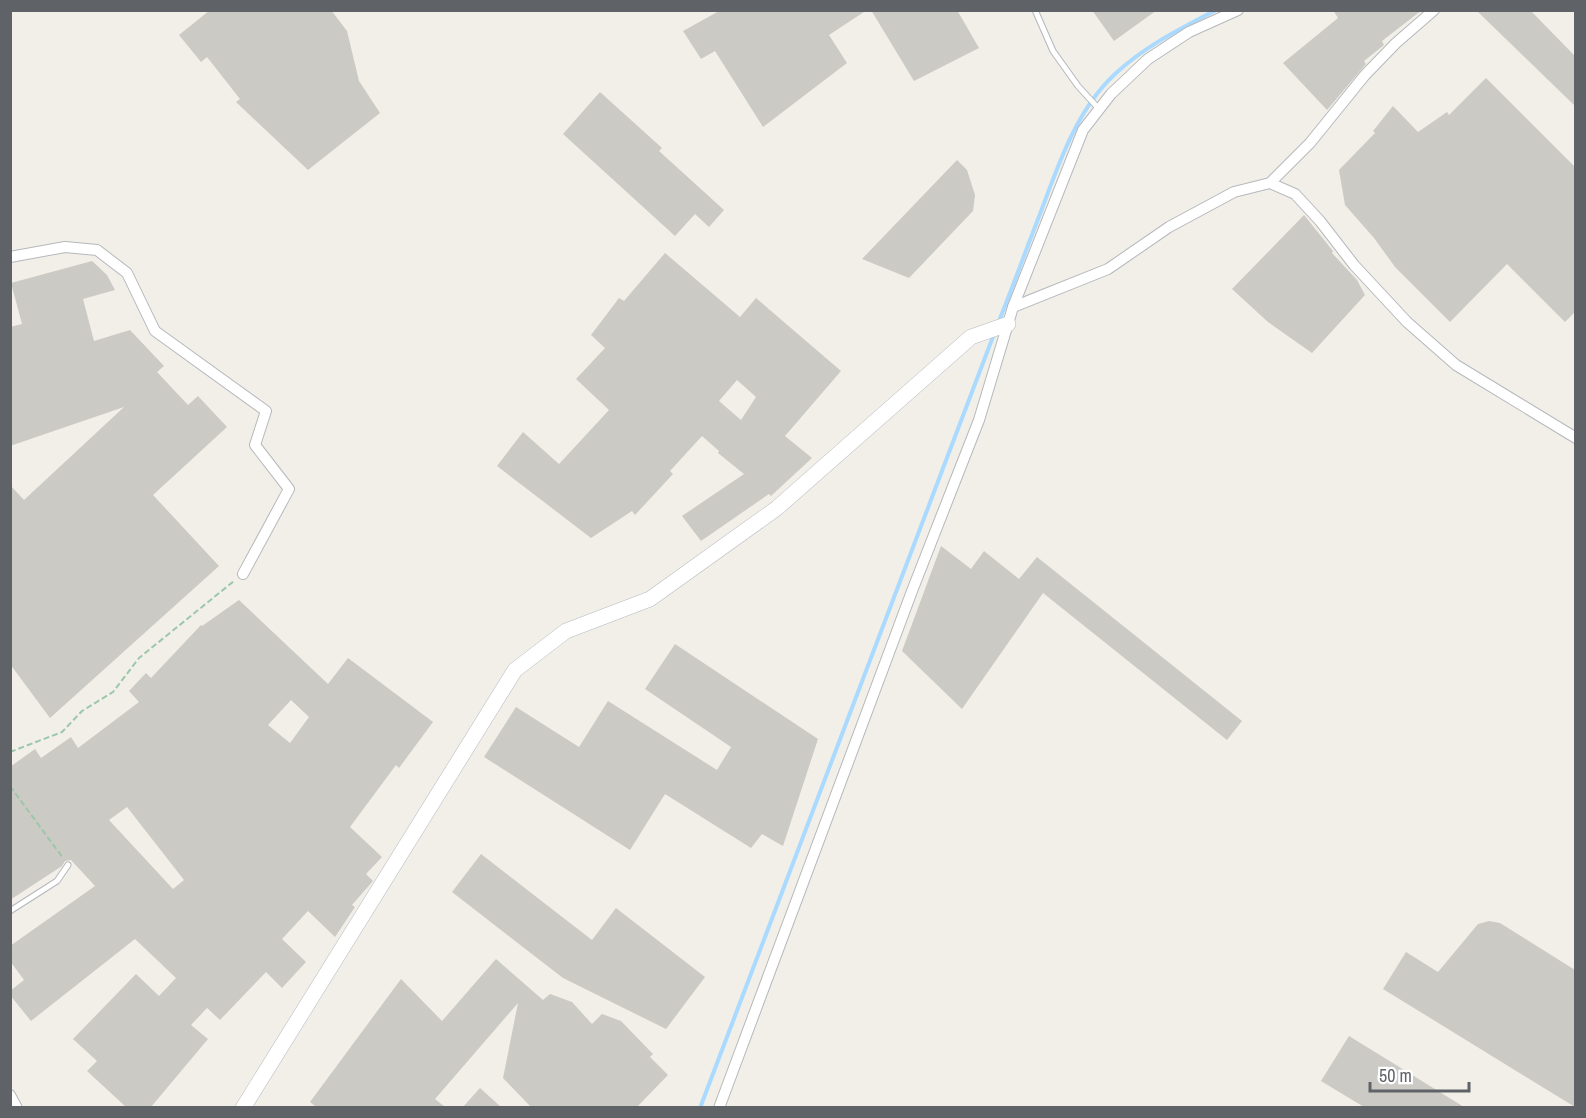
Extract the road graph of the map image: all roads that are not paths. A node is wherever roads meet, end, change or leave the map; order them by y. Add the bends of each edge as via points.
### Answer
1 (1035, 10) edge
2 (1238, 10) edge
3 (1434, 10) edge
4 (1098, 107) junction
5 (1270, 183) junction
6 (10, 257) edge
7 (1013, 308) junction
8 (1008, 324) junction
9 (1575, 438) edge
10 (243, 574) road end
11 (68, 865) road end
12 (10, 911) edge
13 (10, 1095) edge
14 (17, 1107) edge
15 (243, 1107) edge
16 (719, 1107) edge

1 - 4 lane via 1053,51
2 - 4 street via 1189,32 1148,59
3 - 5 street via 1365,75 1310,143
4 - 7 street via 1083,130
5 - 7 street via 1234,192 1169,228 1108,269
5 - 9 street via 1295,194 1407,322 1456,365
6 - 10 street via 65,247 97,250 127,273 155,331 266,411 255,445 289,489
7 - 8 street
8 - 15 street via 971,337 777,508 650,599 566,631 514,670
8 - 16 street via 979,420
11 - 12 lane via 57,881
13 - 14 street

